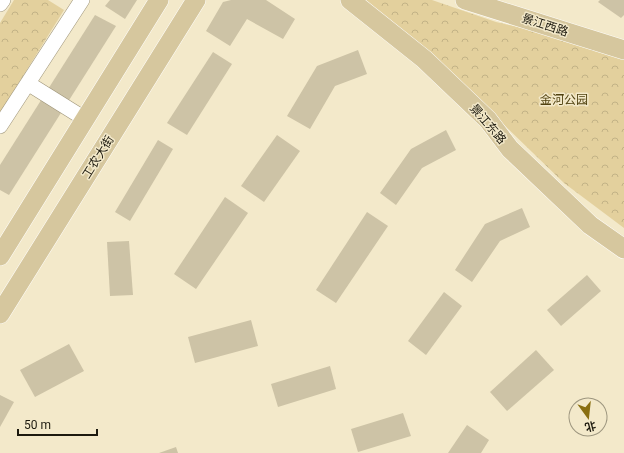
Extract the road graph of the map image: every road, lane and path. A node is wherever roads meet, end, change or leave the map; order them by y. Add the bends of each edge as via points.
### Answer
1 (3, 0) edge
2 (82, 0) edge
3 (159, 0) edge
4 (196, 0) edge
5 (350, 0) edge
6 (466, 0) edge
7 (0, 4) edge
8 (493, 4) edge
9 (624, 50) edge
10 (29, 84) junction
11 (85, 119) junction
12 (0, 126) edge
13 (624, 249) edge
14 (0, 256) edge
15 (0, 314) edge

1 - 7 street
2 - 10 street
3 - 11 main road
4 - 15 main road, 工农大街
5 - 13 main road, 景江东路 via 424,59 488,120 510,149 590,226
6 - 8 main road, 景江西路
8 - 9 main road, 景江西路
10 - 11 street
10 - 12 street
11 - 14 main road

